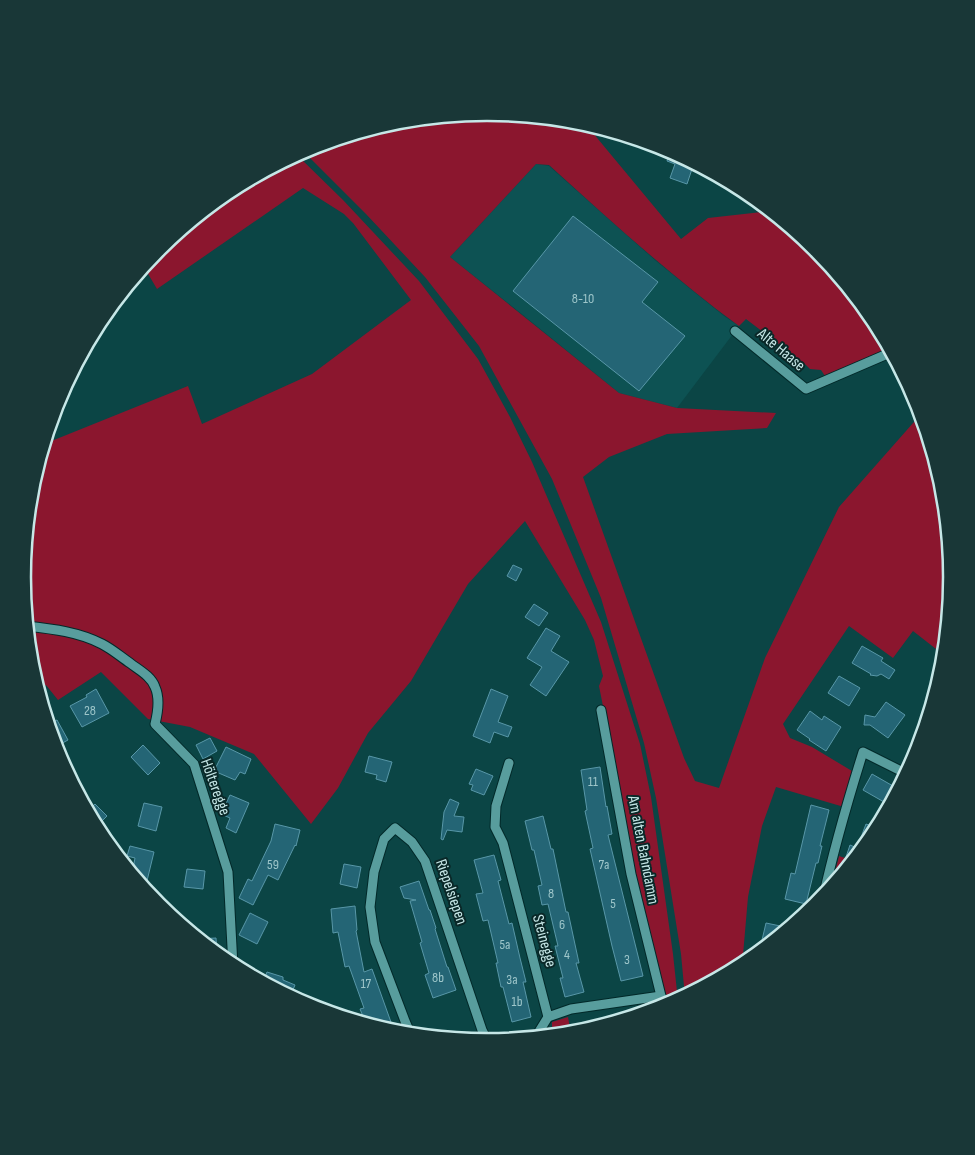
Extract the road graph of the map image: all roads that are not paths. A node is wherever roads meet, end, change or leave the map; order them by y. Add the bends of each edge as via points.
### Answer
1 (735, 331) dead end
2 (886, 355) edge
3 (34, 627) edge
4 (601, 710) dead end
5 (509, 764) dead end
6 (901, 771) edge
7 (826, 883) edge
8 (232, 956) edge
9 (660, 996) junction
10 (661, 1000) edge
11 (548, 1017) junction
12 (407, 1027) edge
13 (539, 1031) edge
14 (484, 1034) edge

1 - 2 street, Alte Haase via 806,389
3 - 8 street, Hölteregge via 78,635 102,644 154,684 158,712 155,724 194,764 228,872
4 - 9 street, Am alten Bahndamm via 632,874
5 - 11 street, Steinegge via 496,806 495,827 503,843
6 - 7 street via 863,752
9 - 10 street, Am alten Bahndamm
9 - 11 street via 571,1009
11 - 13 street
12 - 14 street, Riepelsiepen via 374,942 370,907 374,872 384,839 396,828 412,842 425,861

